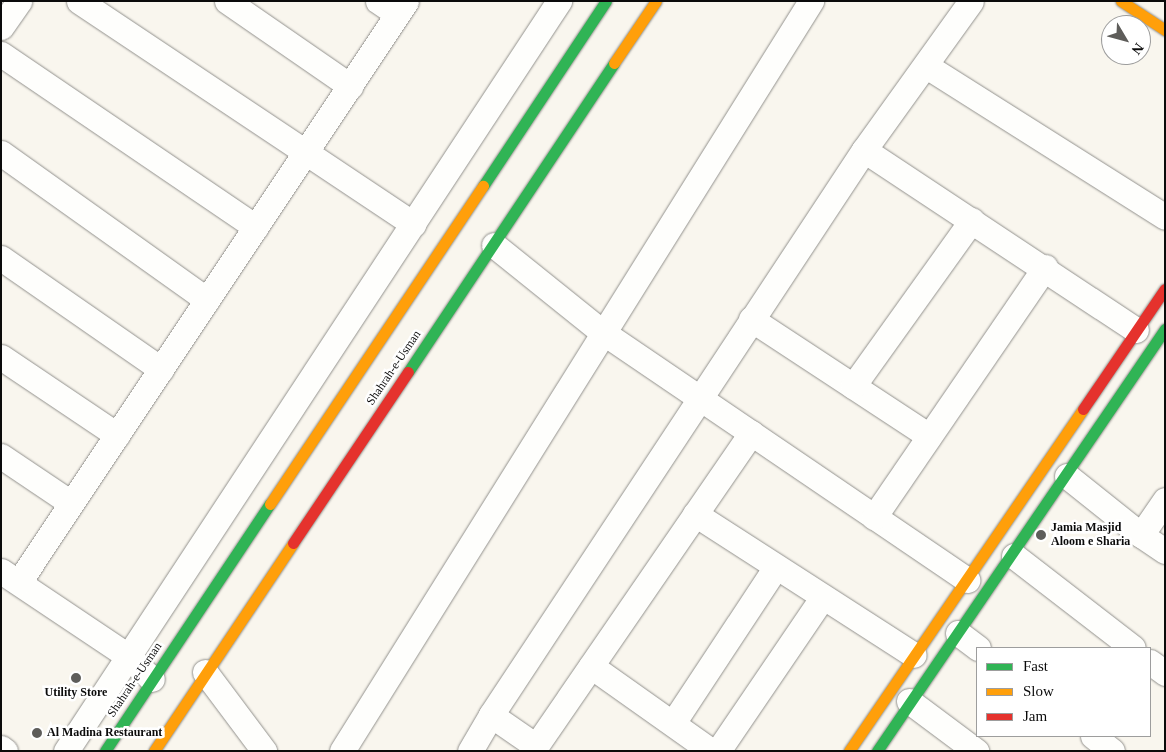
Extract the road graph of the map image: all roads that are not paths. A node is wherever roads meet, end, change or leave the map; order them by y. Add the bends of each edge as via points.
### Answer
1 (19, 1) edge
2 (79, 1) edge
3 (227, 1) edge
4 (559, 1) edge
5 (606, 1) edge
6 (656, 1) edge
7 (811, 1) edge
8 (971, 1) edge
9 (1121, 1) edge
10 (394, 6) edge
11 (1, 27) edge
12 (1165, 30) edge
13 (1, 54) edge
14 (928, 67) junction
15 (350, 86) junction
16 (864, 150) junction
17 (1, 153) edge
18 (305, 153) junction
19 (1165, 217) edge
20 (972, 220) junction
21 (413, 224) junction
22 (256, 227) junction
23 (494, 245) junction
24 (1, 258) edge
25 (1045, 267) junction
26 (1165, 288) edge
27 (207, 300) junction
28 (751, 319) junction
29 (1136, 330) junction
30 (1164, 330) edge
31 (601, 332) junction
32 (1, 357) edge
33 (161, 369) junction
34 (853, 386) junction
35 (699, 398) junction
36 (751, 433) junction
37 (117, 435) junction
38 (929, 436) junction
39 (1, 456) edge
40 (1067, 476) junction
41 (1165, 500) edge
42 (71, 503) junction
43 (695, 514) junction
44 (874, 517) junction
45 (1141, 535) junction
46 (1165, 551) edge
47 (1014, 556) junction
48 (776, 568) junction
49 (10, 576) edge
50 (967, 580) junction
51 (822, 598) junction
52 (958, 633) junction
53 (977, 647) edge
54 (1131, 647) edge
55 (914, 655) junction
56 (128, 656) junction
57 (1151, 663) edge
58 (592, 666) junction
59 (205, 672) junction
60 (1165, 673) edge
61 (152, 679) junction
62 (909, 701) junction
63 (491, 715) junction
64 (673, 723) junction
65 (1094, 737) edge
66 (1, 748) edge
67 (539, 748) edge
68 (6, 751) edge
69 (66, 751) edge
70 (105, 751) edge
71 (154, 751) edge
72 (264, 751) edge
73 (342, 751) edge
74 (470, 751) edge
75 (711, 751) edge
76 (718, 751) edge
77 (849, 751) edge
78 (877, 751) edge
79 (976, 751) edge
80 (1112, 751) edge

1 - 11 street
2 - 18 street
3 - 15 street
4 - 21 street
5 - 61 main road, Shahrah-e-Usman
6 - 23 main road, Shahrah-e-Usman
7 - 31 street
8 - 14 street
9 - 12 main road
10 - 15 street
13 - 22 street
14 - 16 street
14 - 19 street
15 - 18 street
16 - 20 street
16 - 28 street
17 - 27 street
18 - 21 street
18 - 22 street
20 - 25 street
20 - 34 street
21 - 56 street
22 - 27 street
23 - 31 street
23 - 59 main road, Shahrah-e-Usman
24 - 33 street
25 - 29 street
25 - 38 street
26 - 29 main road
27 - 33 street
28 - 34 street
28 - 35 street
29 - 50 main road
30 - 40 main road
31 - 35 street
31 - 73 street
32 - 37 street
33 - 37 street
34 - 38 street
35 - 36 street
35 - 63 street
36 - 43 street
36 - 44 street
37 - 42 street
38 - 44 street
39 - 42 street
40 - 45 street
40 - 47 main road
41 - 45 street
42 - 49 street
43 - 48 street
43 - 58 street
44 - 50 street
45 - 46 street
47 - 52 main road
47 - 54 street
48 - 51 street
48 - 64 street
49 - 56 street
50 - 55 main road
51 - 55 street
51 - 76 street
52 - 53 street
52 - 62 main road
55 - 77 main road
56 - 61 street
56 - 69 street
57 - 60 street
58 - 64 street
58 - 67 street
59 - 71 main road, Shahrah-e-Usman
59 - 72 street
61 - 70 main road, Shahrah-e-Usman
62 - 78 main road
62 - 79 street
63 - 67 street
63 - 74 street
64 - 75 street
65 - 80 street
66 - 68 street

